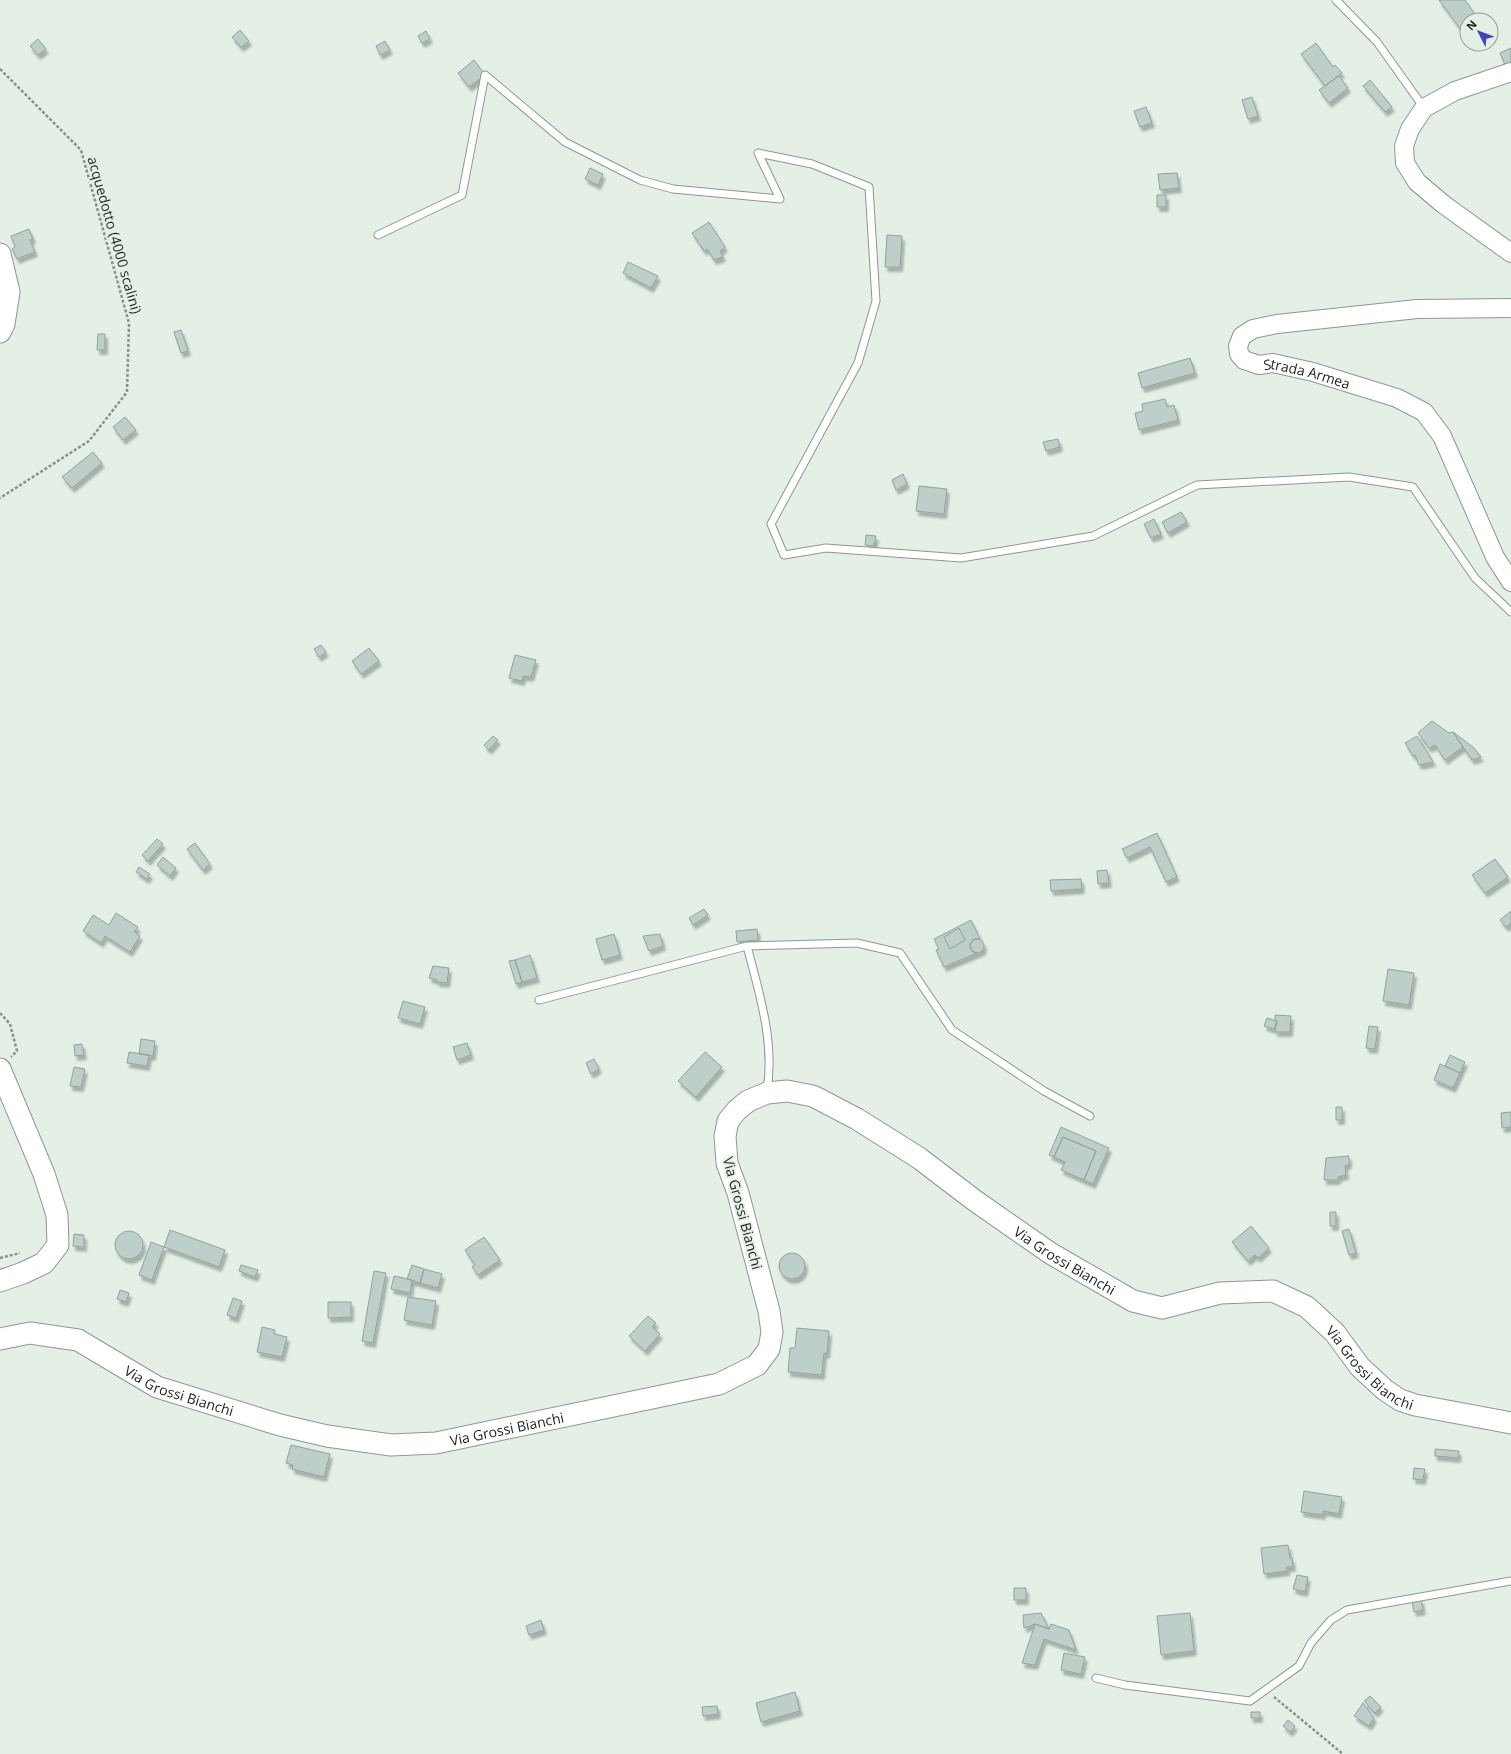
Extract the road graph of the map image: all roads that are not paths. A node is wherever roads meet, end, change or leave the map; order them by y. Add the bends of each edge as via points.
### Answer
1 (1336, 0) edge
2 (1511, 72) edge
3 (1424, 108) junction
4 (378, 235) dead end
5 (1511, 253) edge
6 (0, 254) edge
7 (1511, 308) edge
8 (0, 332) edge
9 (1511, 582) edge
10 (1511, 612) edge
11 (747, 946) junction
12 (539, 1000) dead end
13 (3, 1065) edge
14 (767, 1093) junction
15 (1090, 1116) dead end
16 (0, 1281) edge
17 (0, 1339) edge
18 (1511, 1423) edge
19 (1511, 1581) edge
20 (1096, 1678) dead end

1 - 3 lane via 1377,42
2 - 3 street via 1455,91
3 - 5 street via 1410,129 1404,146 1405,163 1417,182
4 - 10 lane via 462,195 485,75 565,142 640,180 673,189 780,199 758,153 812,164 869,187 876,300 858,363 771,524 784,555 826,548 961,558 1093,536 1197,485 1349,477 1413,486 1475,578
6 - 8 main road via 9,292 4,324
7 - 9 street, Strada Armea via 1417,309 1277,324 1253,329 1242,336 1238,346 1239,354 1244,360 1259,365 1273,364 1313,372 1397,398 1424,412 1442,436 1495,557
11 - 12 lane
11 - 14 lane via 764,1011 770,1073
11 - 15 lane via 857,943 900,953 952,1030 1044,1091
13 - 16 main road via 57,1215 58,1246 44,1263
14 - 17 main road, Via Grossi Bianchi via 748,1101 737,1110 728,1121 725,1136 727,1163 740,1201 772,1332 769,1349 757,1365 719,1384 436,1443 391,1445 327,1436 280,1425 157,1387 78,1340 30,1333
14 - 18 main road, Via Grossi Bianchi via 787,1091 812,1096 857,1119 919,1158 1050,1253 1133,1301 1162,1308 1220,1293 1273,1291 1307,1307 1335,1333 1360,1367 1400,1400
19 - 20 lane via 1347,1610 1331,1620 1311,1643 1299,1666 1250,1701 1125,1685

